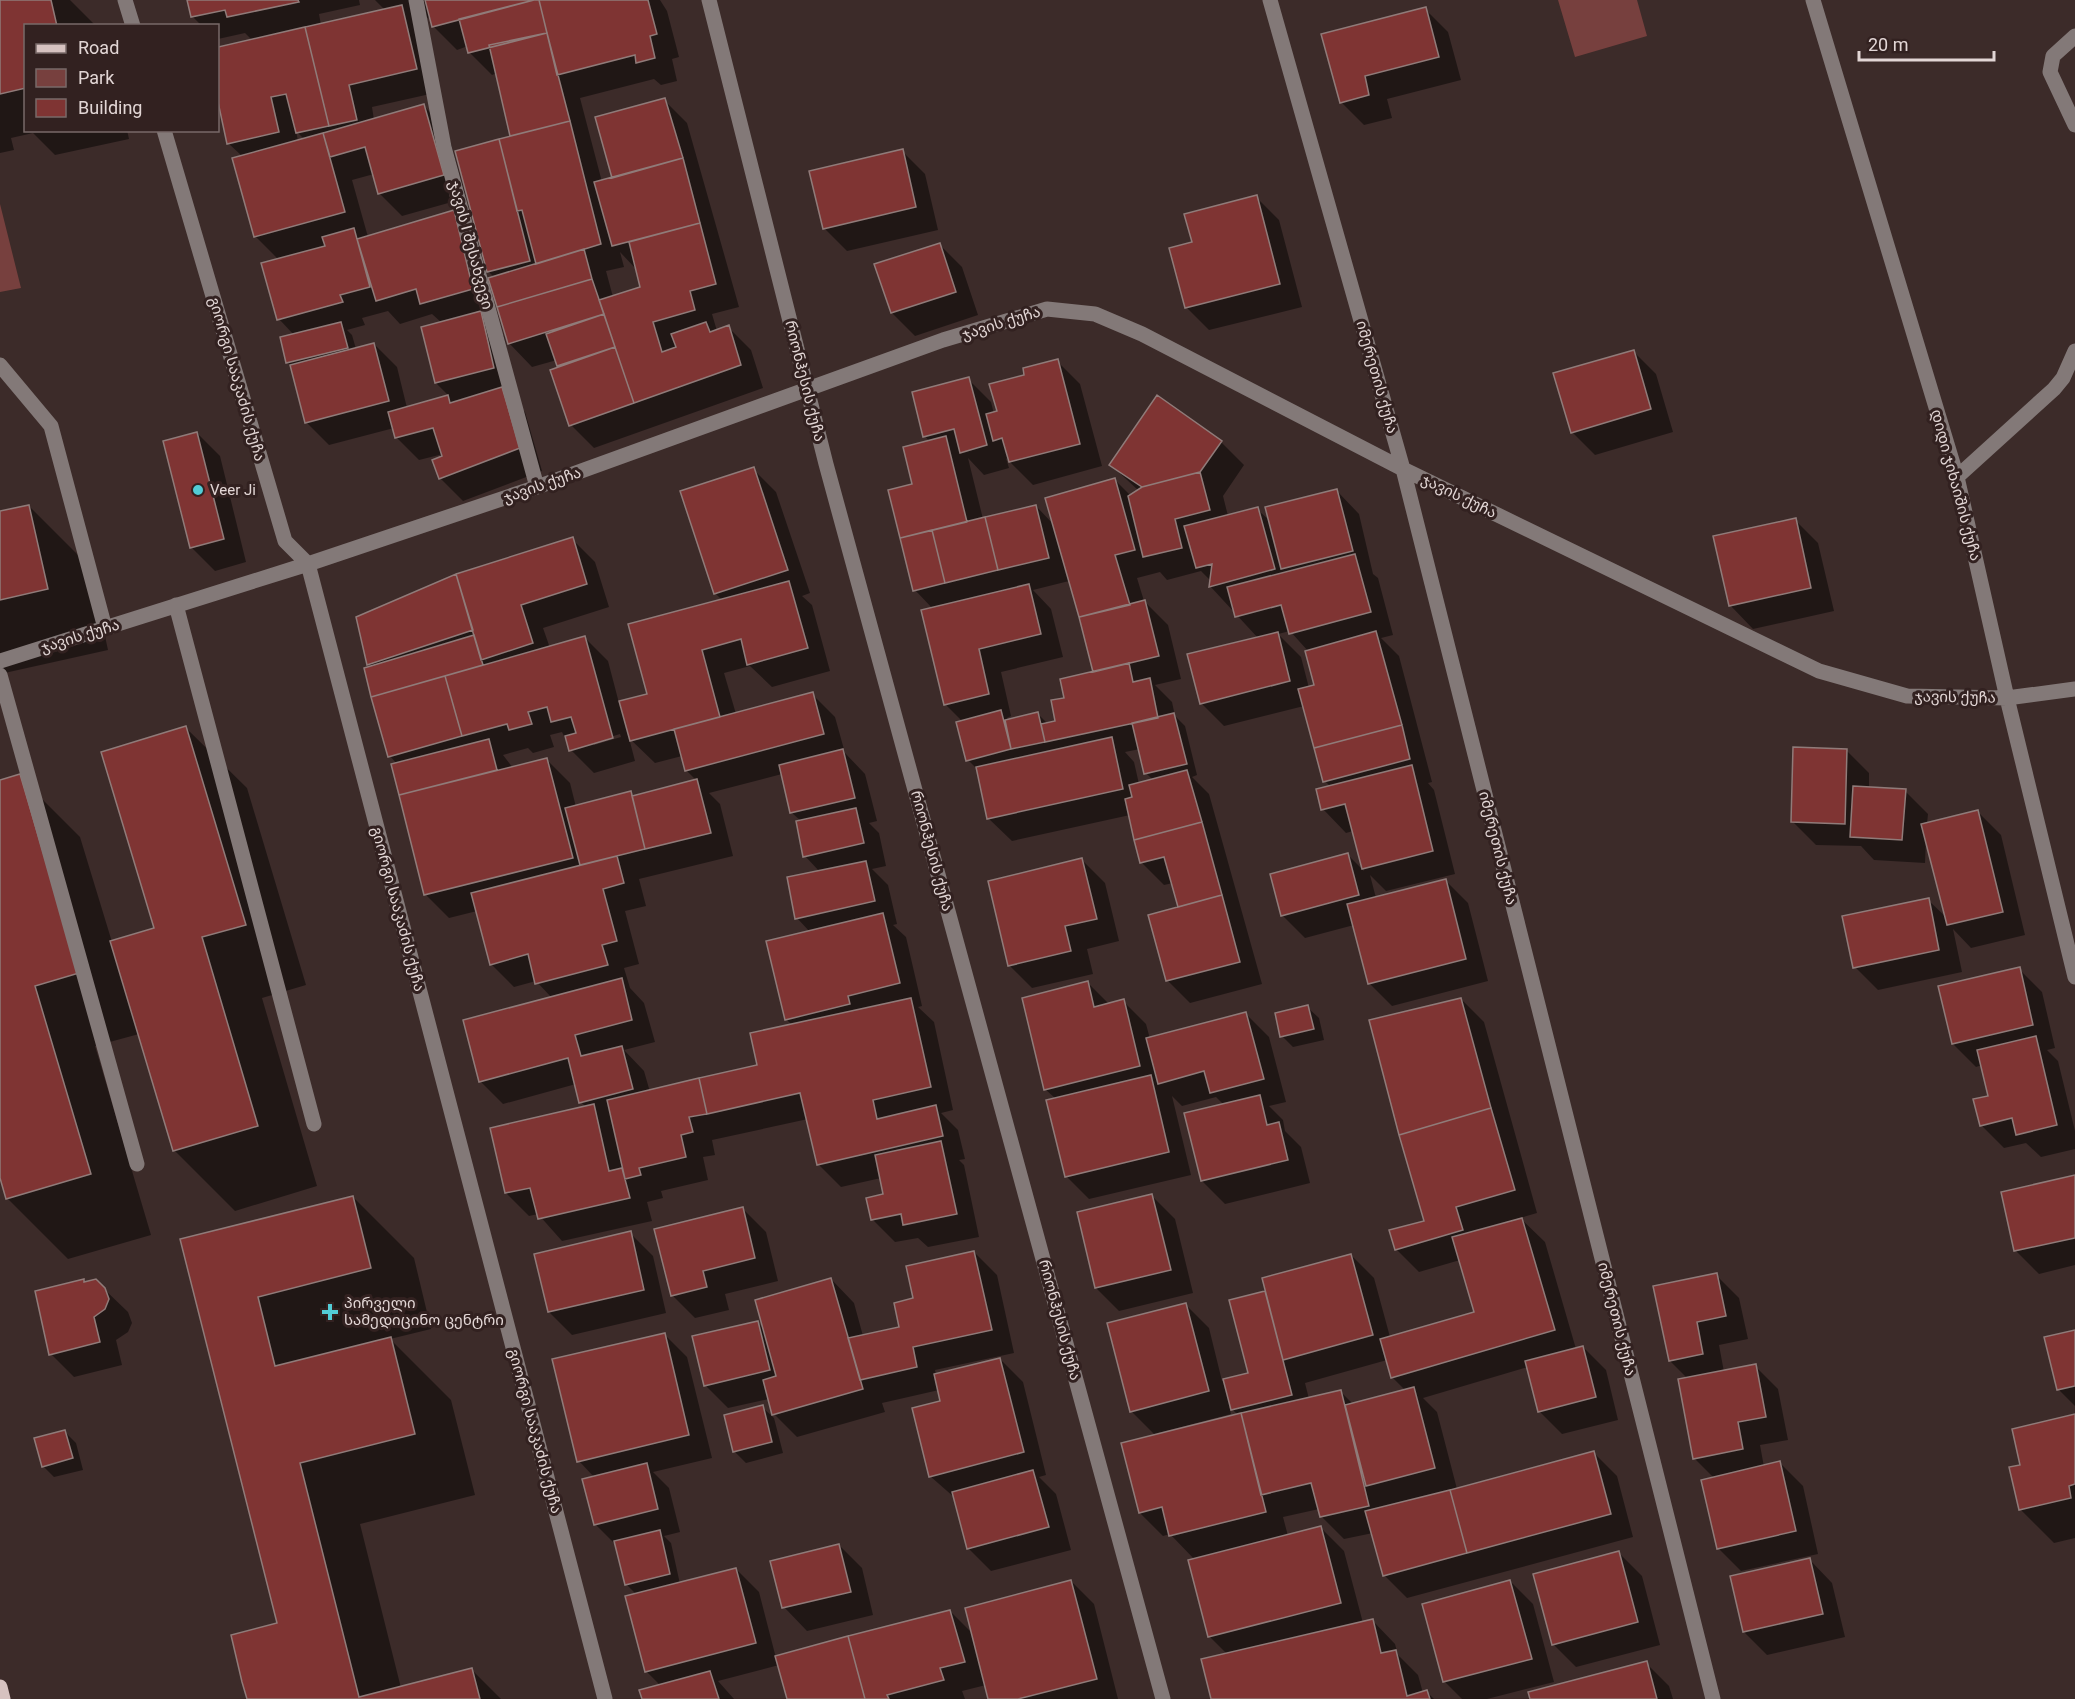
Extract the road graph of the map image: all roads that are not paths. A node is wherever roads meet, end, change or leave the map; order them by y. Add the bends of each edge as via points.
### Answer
1 (125, 0) edge
2 (416, 0) edge
3 (710, 0) edge
4 (1270, 0) edge
5 (1813, 0) edge
6 (132, 24) edge
7 (2075, 36) edge
8 (2075, 125) edge
9 (165, 132) edge
10 (2075, 351) edge
11 (0, 365) edge
12 (808, 391) junction
13 (1403, 469) junction
14 (1957, 477) junction
15 (537, 487) junction
16 (308, 564) junction
17 (176, 606) junction
18 (105, 628) junction
19 (0, 661) edge
20 (0, 675) edge
21 (2075, 688) edge
22 (2007, 698) junction
23 (2075, 977) edge
24 (314, 1124) dead end
25 (137, 1164) dead end
26 (0, 1687) edge
27 (3, 1699) edge
28 (605, 1699) edge
29 (1163, 1699) edge
30 (1713, 1699) edge

1 - 6 street
2 - 15 street, ჯავის I შესახვევი via 444,147
3 - 12 street, რიონჰესის ქუჩა
4 - 13 street, იმერეთის ქუჩა
5 - 14 street, დიდი ჯიხაიშის ქუჩა
7 - 8 street via 2053,56 2050,72
9 - 16 street, გიორგი სააკაძის ქუჩა via 285,541
10 - 14 street via 2064,378 2054,389
11 - 18 street via 51,426
12 - 13 street, ჯავის ქუჩა via 943,340 1047,309 1095,314 1142,334
12 - 15 street, ჯავის ქუჩა
12 - 29 street, რიონჰესის ქუჩა
13 - 22 street, ჯავის ქუჩა via 1819,671 1907,696
13 - 30 street, იმერეთის ქუჩა
14 - 22 street, დიდი ჯიხაიშის ქუჩა
15 - 16 street, ჯავის ქუჩა
16 - 17 street, ჯავის ქუჩა
16 - 28 street, გიორგი სააკაძის ქუჩა
17 - 18 street, ჯავის ქუჩა
17 - 24 street
18 - 19 street, ჯავის ქუჩა
20 - 25 street
21 - 22 street, ჯავის ქუჩა
22 - 23 street, დიდი ჯიხაიშის ქუჩა
26 - 27 main road

